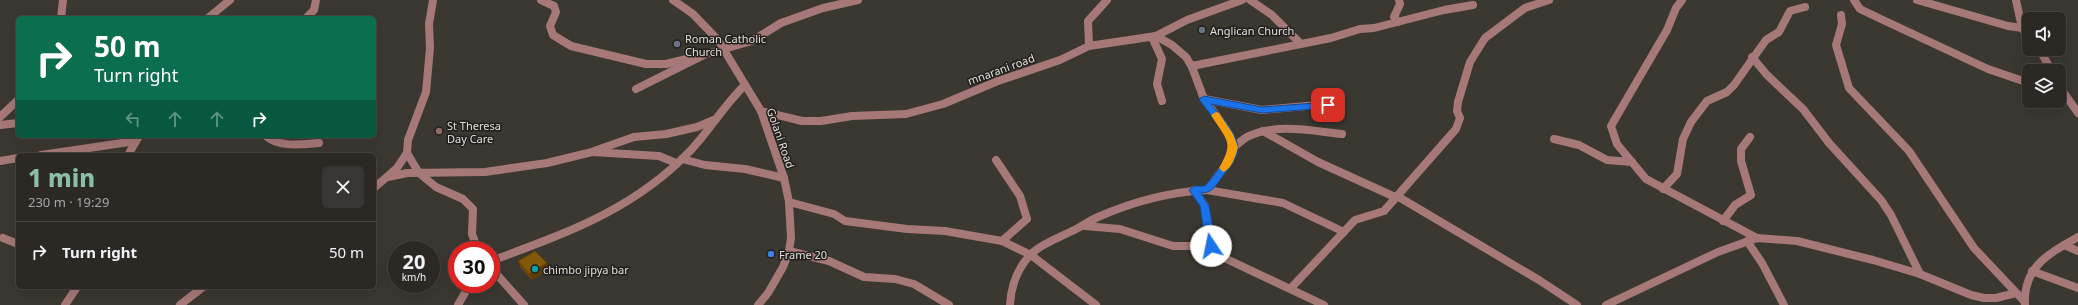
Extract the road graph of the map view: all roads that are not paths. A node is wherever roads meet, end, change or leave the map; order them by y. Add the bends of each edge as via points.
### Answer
1 (63, 0) edge
2 (230, 0) edge
3 (316, 0) edge
4 (433, 0) edge
5 (540, 0) edge
6 (672, 0) edge
7 (858, 0) edge
8 (1107, 0) edge
9 (1242, 0) edge
10 (1250, 0) edge
11 (1399, 0) edge
12 (1549, 0) edge
13 (1682, 0) edge
14 (1854, 0) edge
15 (1917, 0) edge
16 (2016, 0) edge
17 (1473, 5) dead end
18 (1805, 7) dead end
19 (1841, 15) dead end
20 (61, 16) edge
21 (210, 16) edge
22 (308, 16) edge
23 (1398, 22) junction
24 (2022, 24) edge
25 (2022, 28) edge
26 (1154, 36) junction
27 (1301, 44) junction
28 (1088, 46) junction
29 (723, 49) junction
30 (706, 54) junction
31 (1752, 57) junction
32 (1192, 66) junction
33 (2022, 81) edge
34 (745, 85) junction
35 (636, 89) dead end
36 (2066, 98) edge
37 (1204, 99) junction
38 (1162, 101) dead end
39 (16, 102) edge
40 (1340, 103) dead end
41 (761, 111) junction
42 (2077, 111) edge
43 (0, 117) edge
44 (718, 118) junction
45 (16, 123) edge
46 (0, 125) edge
47 (1263, 131) junction
48 (1342, 134) dead end
49 (1750, 137) dead end
50 (268, 138) edge
51 (137, 139) edge
52 (1554, 139) dead end
53 (319, 143) dead end
54 (1234, 147) junction
55 (407, 152) junction
56 (592, 152) junction
57 (53, 153) edge
58 (129, 153) edge
59 (16, 158) edge
60 (0, 160) edge
61 (996, 160) dead end
62 (679, 161) junction
63 (1632, 162) junction
64 (419, 173) junction
65 (388, 177) junction
66 (784, 178) junction
67 (376, 186) edge
68 (1663, 189) junction
69 (1194, 190) junction
70 (1207, 190) junction
71 (1396, 197) junction
72 (789, 202) junction
73 (1724, 220) junction
74 (1084, 226) junction
75 (1344, 232) junction
76 (2078, 237) edge
77 (3, 238) dead end
78 (1757, 238) junction
79 (475, 241) edge
80 (1002, 241) junction
81 (1747, 241) junction
82 (16, 243) edge
83 (2064, 245) junction
84 (1211, 246) junction
85 (789, 251) junction
86 (2078, 251) edge
87 (1031, 255) junction
88 (500, 258) edge
89 (2032, 271) junction
90 (1920, 274) junction
91 (500, 278) edge
92 (1291, 288) junction
93 (2078, 288) edge
94 (76, 289) edge
95 (200, 289) edge
96 (465, 293) edge
97 (2016, 293) junction
98 (2025, 303) edge
99 (65, 305) edge
100 (180, 305) edge
101 (458, 305) edge
102 (524, 305) edge
103 (758, 305) edge
104 (949, 305) edge
105 (1010, 305) edge
106 (1096, 305) edge
107 (1324, 305) edge
108 (1577, 305) edge
109 (1606, 305) edge
110 (1784, 305) edge

1 - 20 street
2 - 21 street
3 - 22 street via 314,10
4 - 55 street via 429,24 430,48 426,92 408,140
5 - 30 street via 554,6 556,12 550,26 553,35 571,46 646,64 666,64
6 - 29 street, Golani Road via 693,14 718,40
7 - 29 street via 804,14 781,23 752,41
8 - 28 street via 1088,21
9 - 26 street, mnarani road via 1187,20
10 - 27 street via 1272,15
11 - 23 street via 1400,4 1394,17
12 - 71 street via 1525,8 1485,38 1470,62 1458,102 1457,111 1460,118 1456,129
13 - 63 street via 1673,11 1668,29 1611,126 1617,144
14 - 33 street via 1860,9 1988,69
15 - 25 street
16 - 24 street
17 - 23 street
18 - 31 street via 1790,11 1779,32 1766,40
19 - 97 street via 1842,24 1836,44 1848,88 1909,151 1974,248
23 - 27 street
26 - 28 street, mnarani road
26 - 32 street via 1178,48
26 - 38 street via 1162,58 1157,84
27 - 32 street
28 - 41 street, mnarani road via 1060,60 998,81 943,104 906,114 802,121
29 - 30 street
29 - 34 street, Golani Road
30 - 35 street
31 - 68 street via 1734,85 1727,92 1707,102 1691,122 1683,140 1677,174
31 - 90 street via 1803,109 1882,200
32 - 37 street via 1197,86
34 - 41 street, Golani Road
34 - 44 street via 730,98
36 - 42 street
37 - 40 street via 1262,110
37 - 54 street
39 - 43 street
41 - 66 street, Golani Road
44 - 56 street via 697,127 666,134 634,137
44 - 62 street
45 - 46 street
47 - 48 street via 1298,129
47 - 54 street via 1248,136
47 - 71 street via 1318,162
49 - 73 street via 1741,149 1740,161 1751,195 1735,205
50 - 53 street via 279,143
51 - 57 street
51 - 58 street
52 - 63 street via 1578,145 1607,160
54 - 70 street via 1231,157
55 - 64 street
55 - 65 street via 403,161
56 - 62 street via 659,156
56 - 64 street via 547,163 485,172
59 - 60 street
61 - 80 street via 1027,210 1027,220
62 - 66 street via 746,168
62 - 88 street via 649,189 621,207 562,235
63 - 68 street via 1646,179
64 - 65 street
64 - 79 street via 436,187 463,199 473,209 472,234
65 - 67 street
66 - 72 street, Golani Road
68 - 73 street
69 - 70 street
69 - 74 street via 1132,206 1097,218
69 - 84 street via 1205,206
70 - 75 street via 1283,203
71 - 75 street via 1384,210 1355,220
71 - 108 street
72 - 80 street via 834,214 845,221 946,231
72 - 85 street, Golani Road
73 - 78 street
74 - 84 street via 1120,229 1172,246
74 - 87 street via 1041,246
75 - 92 street
76 - 83 street
77 - 82 street
78 - 81 street
78 - 90 street via 1798,241
80 - 87 street
81 - 109 street
81 - 110 street
83 - 86 street
83 - 89 street via 2040,260
84 - 92 street via 1218,255
85 - 103 street, Golani Road via 783,267
85 - 104 street via 829,261 864,277 895,279 914,284
87 - 105 street via 1011,287
87 - 106 street
89 - 93 street
89 - 98 street via 2026,285
90 - 97 street via 1971,296 1996,298
91 - 102 street
92 - 107 street
94 - 99 street
95 - 100 street
96 - 101 street
97 - 98 street

